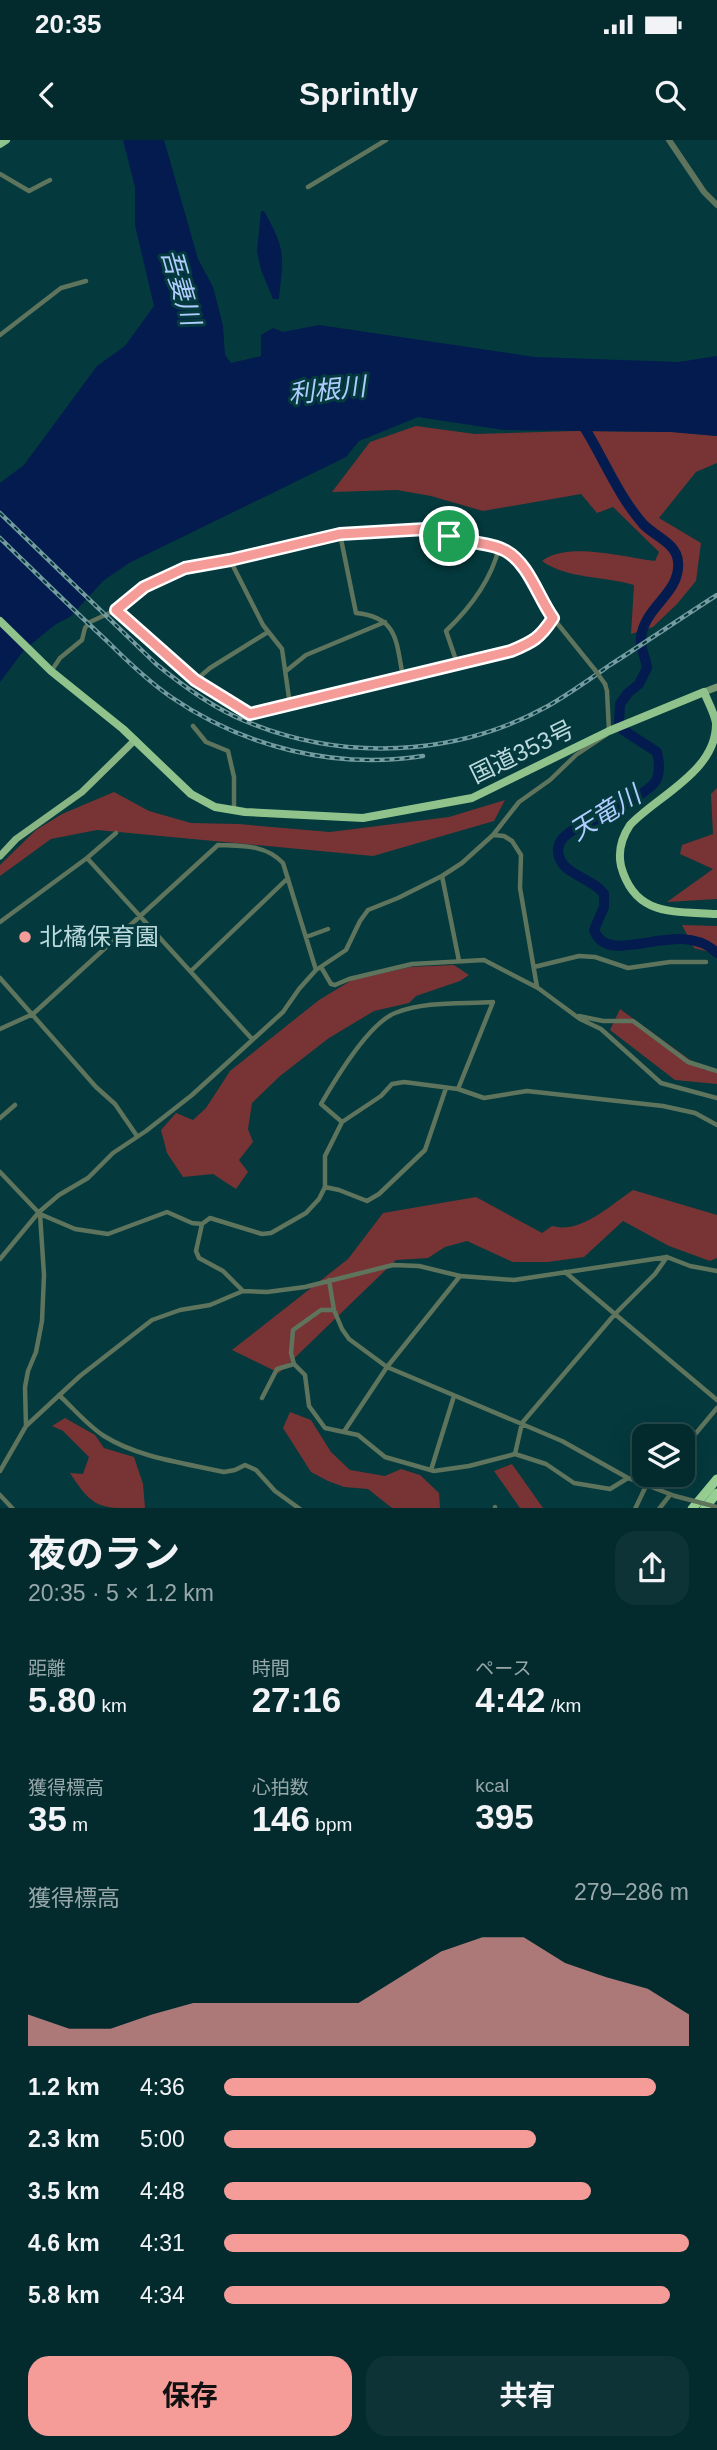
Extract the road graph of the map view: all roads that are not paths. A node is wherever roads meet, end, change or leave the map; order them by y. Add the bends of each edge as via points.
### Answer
1 (6, 140) edge
2 (386, 140) edge
3 (669, 140) edge
4 (0, 144) edge
5 (0, 174) edge
6 (50, 180) dead end
7 (308, 187) dead end
8 (717, 205) edge
9 (86, 281) dead end
10 (0, 335) edge
11 (340, 534) junction
12 (499, 548) junction
13 (230, 560) junction
14 (116, 610) junction
15 (553, 618) junction
16 (0, 621) edge
17 (385, 622) junction
18 (268, 632) junction
19 (457, 663) junction
20 (48, 668) junction
21 (286, 671) junction
22 (403, 677) junction
23 (195, 680) junction
24 (717, 687) edge
25 (704, 692) junction
26 (290, 705) junction
27 (193, 726) dead end
28 (612, 730) junction
29 (135, 740) junction
30 (234, 811) junction
31 (116, 833) dead end
32 (493, 835) junction
33 (0, 856) edge
34 (87, 858) junction
35 (442, 876) junction
36 (288, 878) junction
37 (717, 914) edge
38 (139, 915) junction
39 (0, 922) edge
40 (328, 929) dead end
41 (306, 937) junction
42 (459, 961) junction
43 (706, 961) dead end
44 (534, 967) junction
45 (318, 969) junction
46 (191, 971) junction
47 (0, 978) edge
48 (538, 988) junction
49 (33, 1014) junction
50 (575, 1015) junction
51 (0, 1029) edge
52 (252, 1039) junction
53 (717, 1071) edge
54 (446, 1088) junction
55 (458, 1089) junction
56 (717, 1098) edge
57 (15, 1105) dead end
58 (0, 1118) edge
59 (342, 1122) junction
60 (717, 1125) edge
61 (137, 1136) junction
62 (0, 1172) edge
63 (325, 1187) junction
64 (40, 1213) junction
65 (202, 1224) junction
66 (667, 1257) junction
67 (0, 1259) edge
68 (565, 1271) junction
69 (717, 1271) edge
70 (460, 1276) junction
71 (329, 1280) junction
72 (243, 1291) junction
73 (334, 1310) junction
74 (615, 1314) junction
75 (294, 1363) junction
76 (387, 1367) junction
77 (59, 1395) junction
78 (454, 1396) junction
79 (262, 1398) dead end
80 (717, 1401) edge
81 (717, 1408) edge
82 (522, 1423) junction
83 (26, 1426) junction
84 (344, 1431) junction
85 (695, 1434) edge
86 (515, 1454) junction
87 (431, 1470) junction
88 (0, 1471) edge
89 (628, 1478) junction
90 (717, 1479) edge
91 (632, 1480) edge
92 (646, 1487) edge
93 (649, 1487) edge
94 (717, 1493) edge
95 (0, 1495) edge
96 (672, 1495) junction
97 (717, 1507) edge
98 (13, 1508) edge
99 (300, 1508) edge
100 (635, 1508) edge
101 (659, 1508) edge
102 (692, 1508) edge
103 (704, 1508) edge

1 - 4 highway
2 - 7 street
3 - 8 street
5 - 6 street via 29,191
9 - 10 street via 61,288
11 - 12 street via 426,529
11 - 13 street
11 - 17 street via 356,613 374,614
12 - 15 street via 522,566
12 - 19 street via 475,598 446,631
13 - 14 street via 185,568 156,580
13 - 18 street
14 - 20 street via 90,622 82,640
14 - 23 street
15 - 19 street via 534,641
15 - 28 street, bridge via 605,684
16 - 20 highway, 国道353号
17 - 21 street via 306,655
17 - 22 street via 397,643
18 - 21 street via 282,649
18 - 23 street
19 - 22 street
20 - 29 highway, 国道353号
21 - 26 street
22 - 26 street
23 - 26 street via 250,714
24 - 25 main road
25 - 28 highway, 国道353号
25 - 37 highway via 715,722 712,750 700,768 630,825 620,858 629,886 645,904 668,911
27 - 30 street via 206,742 228,751
28 - 30 highway, 国道353号 via 482,795 460,801 363,818
28 - 32 street via 519,802
29 - 30 highway, 国道353号 via 191,793 215,807
29 - 33 main road via 82,792 16,839
31 - 34 street
32 - 35 street
32 - 44 street via 512,841 521,855 520,888
34 - 38 street
34 - 39 street
35 - 42 street
35 - 45 street via 368,910 346,950
36 - 38 street via 283,863 271,853 255,847 218,845
36 - 41 street
36 - 46 street
38 - 46 street
38 - 49 street
40 - 41 street
41 - 45 street
42 - 45 street via 412,964 335,985
42 - 48 street via 484,960
43 - 44 street via 628,968 579,956
44 - 48 street
45 - 52 street via 284,1012
46 - 52 street
47 - 49 street
48 - 50 street
49 - 51 street
49 - 61 street via 115,1104
50 - 53 street via 633,1021 688,1062
50 - 56 street via 614,1039 661,1083
52 - 61 street via 192,1095
54 - 55 street
54 - 59 street via 392,1084
54 - 63 street via 425,1150 379,1194 367,1201
55 - 59 street via 493,1003 423,1006 394,1013 377,1024 321,1104
55 - 60 street via 484,1098 527,1091 663,1106 695,1113
57 - 58 street
59 - 63 street via 325,1156
61 - 64 street
62 - 64 street
63 - 65 street via 306,1213 271,1233 210,1218
64 - 65 street via 75,1229 108,1234 167,1212
64 - 67 street
64 - 83 street via 42,1321 25,1387
65 - 72 street via 196,1251 199,1258 223,1271
66 - 68 street
66 - 69 street
66 - 74 street
68 - 70 street via 514,1280
68 - 74 street
70 - 71 street via 393,1265
70 - 76 street
71 - 72 street via 282,1291
71 - 73 street
72 - 77 street via 152,1320
73 - 75 street via 321,1310 293,1330 290,1353
73 - 76 street via 349,1339
74 - 80 street
74 - 82 street
75 - 79 street via 278,1370
75 - 84 street via 305,1375 309,1406 318,1421 332,1431
76 - 78 street
76 - 84 street
77 - 83 street
77 - 99 street via 107,1438 149,1455 224,1472 245,1465
78 - 82 street
78 - 87 street
81 - 85 street
82 - 86 street
82 - 89 street
83 - 88 street
84 - 87 street via 358,1435 384,1457
86 - 87 street
86 - 89 street via 534,1458 574,1483 610,1489
89 - 91 street
90 - 102 highway
92 - 100 street
93 - 96 street
94 - 103 highway
95 - 98 street
96 - 97 street, bridge
96 - 101 street

